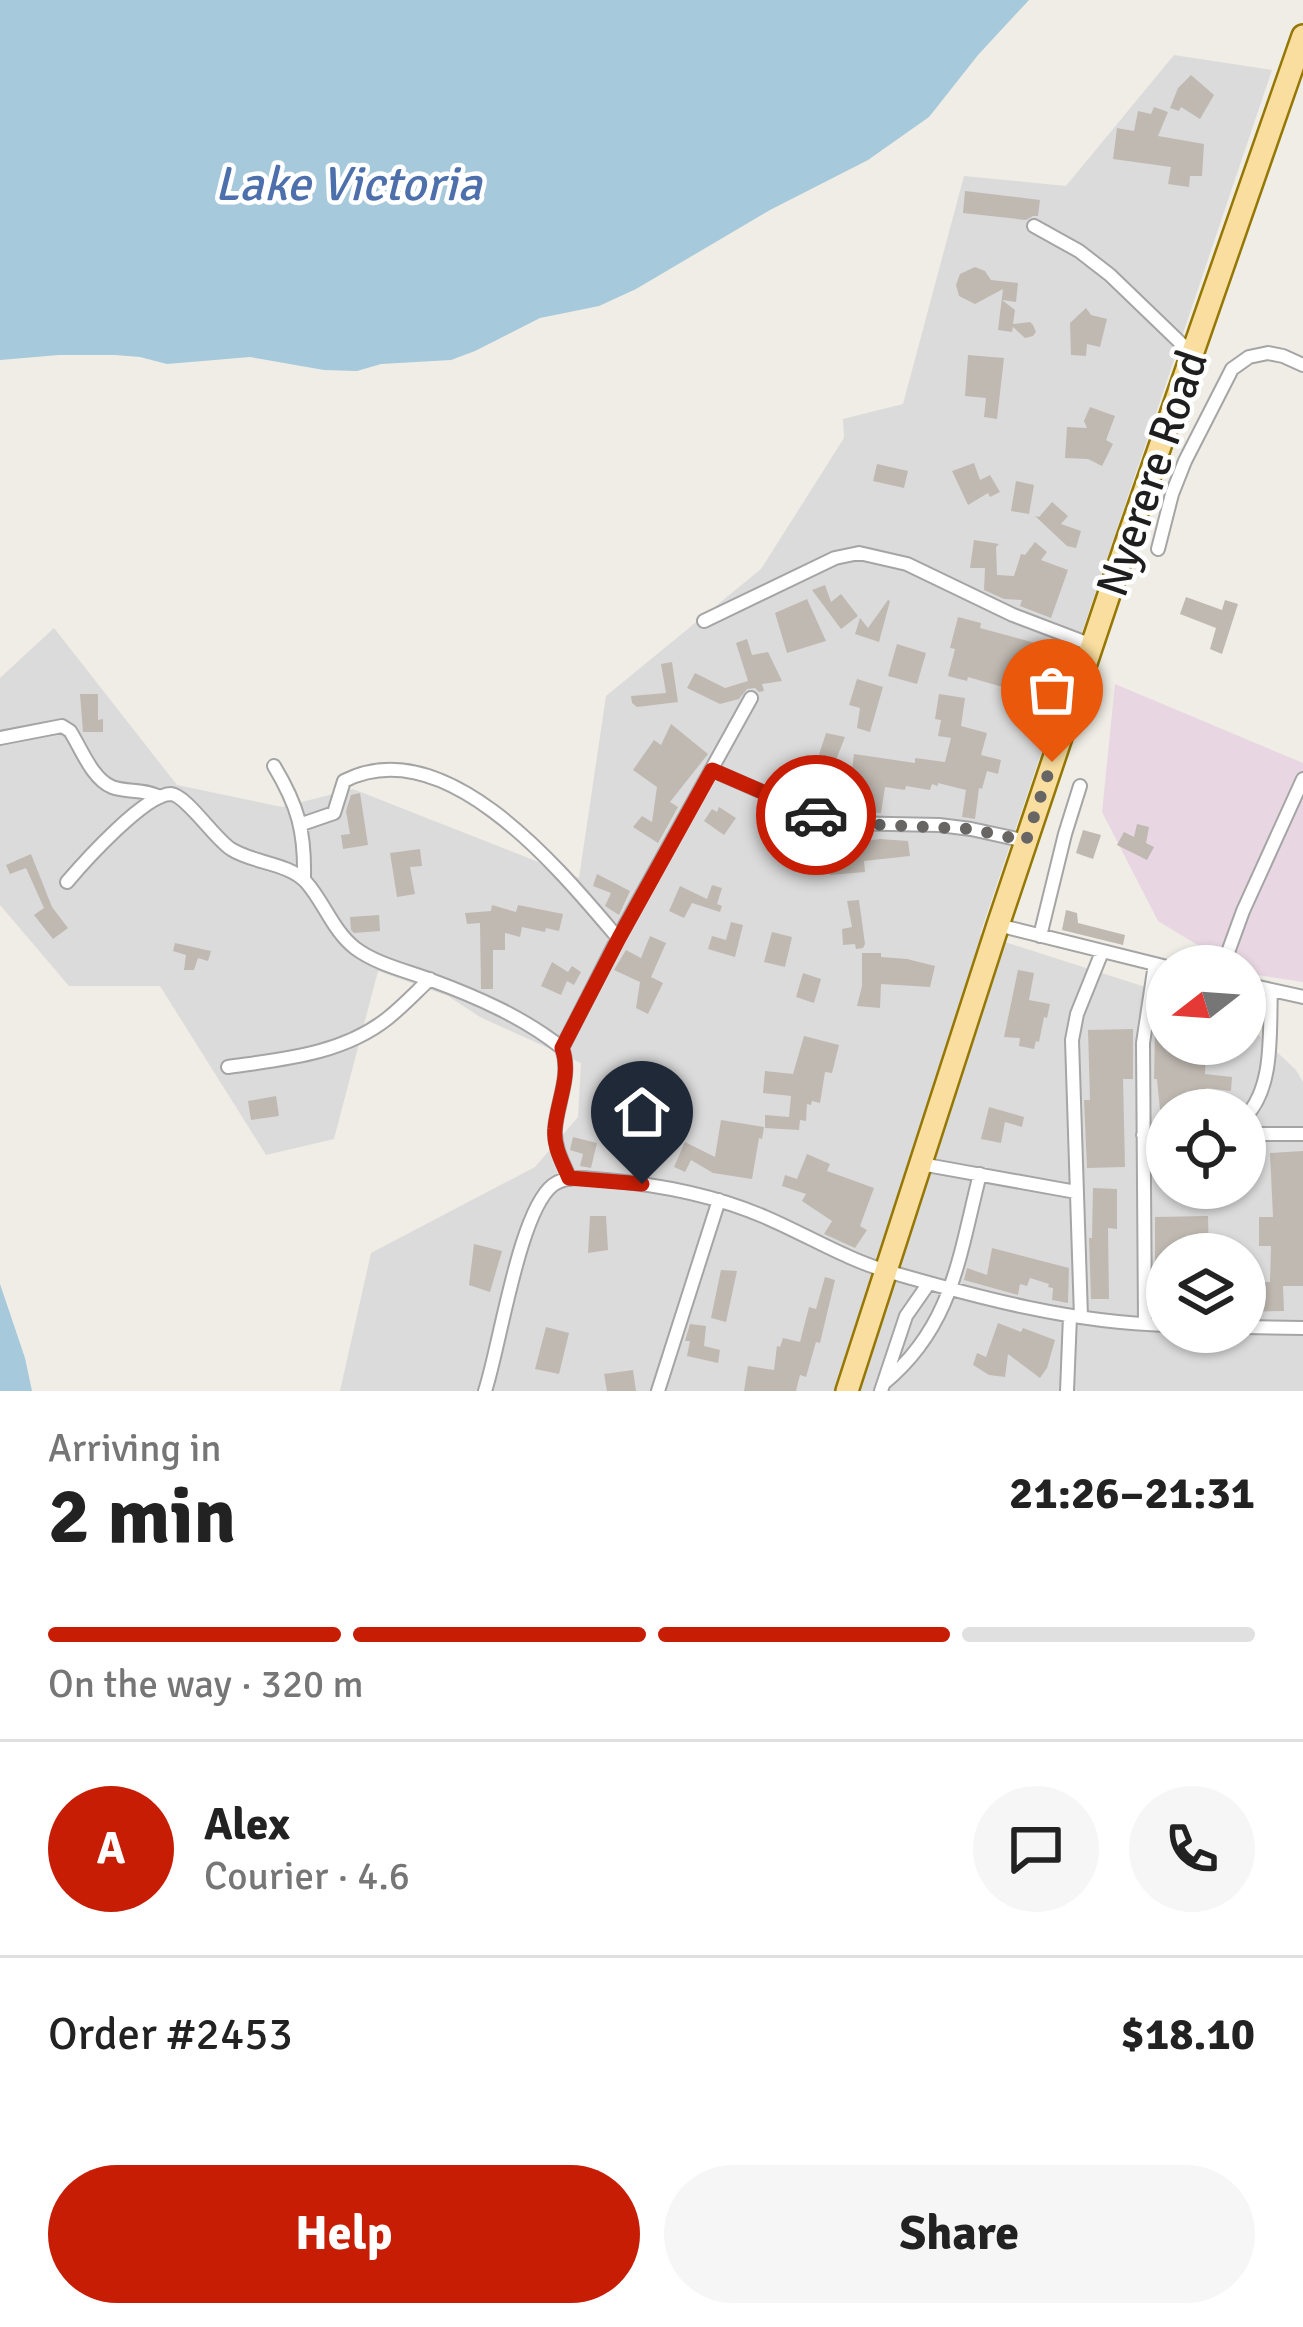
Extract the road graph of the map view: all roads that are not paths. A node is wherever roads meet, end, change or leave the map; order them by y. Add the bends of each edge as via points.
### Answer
1 (1303, 36) edge
2 (1034, 226) dead end
3 (1192, 353) junction
4 (1303, 365) edge
5 (1158, 549) dead end
6 (704, 621) dead end
7 (1092, 645) junction
8 (752, 698) dead end
9 (0, 738) edge
10 (274, 766) dead end
11 (712, 770) junction
12 (1303, 779) edge
13 (1080, 786) dead end
14 (160, 797) junction
15 (302, 824) junction
16 (1026, 841) junction
17 (304, 878) junction
18 (67, 882) dead end
19 (998, 925) junction
20 (1040, 936) junction
21 (619, 938) junction
22 (1230, 945) edge
23 (1102, 952) junction
24 (1146, 962) edge
25 (430, 980) junction
26 (1266, 989) edge
27 (1271, 990) junction
28 (1303, 997) edge
29 (1146, 1030) edge
30 (562, 1048) junction
31 (228, 1067) dead end
32 (1262, 1089) edge
33 (1266, 1134) edge
34 (1303, 1134) edge
35 (1143, 1135) joint
36 (921, 1164) junction
37 (980, 1174) junction
38 (569, 1178) junction
39 (1076, 1192) junction
40 (718, 1200) junction
41 (886, 1271) junction
42 (928, 1283) junction
43 (950, 1289) junction
44 (1075, 1316) junction
45 (1145, 1324) joint
46 (1266, 1327) edge
47 (1303, 1328) edge
48 (882, 1387) edge
49 (485, 1391) edge
50 (658, 1391) edge
51 (847, 1391) edge
52 (1067, 1391) edge

1 - 3 main road, Nyerere Road
2 - 3 street via 1110,275
3 - 7 main road, Nyerere Road
4 - 5 street via 1268,353 1232,369 1179,475
6 - 7 street via 859,553 907,564
7 - 16 main road, Nyerere Road
8 - 11 street
9 - 14 street via 62,726 106,784
10 - 15 street
11 - 16 street via 843,823 955,827
11 - 21 street
12 - 22 street
13 - 20 street
14 - 17 street via 179,796 232,850
14 - 18 street
15 - 17 street
15 - 21 street via 334,813 350,778 401,769 420,774 500,816
16 - 19 main road, Nyerere Road
17 - 25 street via 356,949
19 - 20 street
19 - 36 main road, Nyerere Road
20 - 23 street
21 - 30 street
23 - 24 street
23 - 39 street via 1072,1040
25 - 30 street
25 - 31 street via 347,1042
26 - 27 street
27 - 28 street
27 - 32 street
29 - 35 street
30 - 38 street via 555,1131
33 - 34 street
35 - 45 street
36 - 37 street
36 - 41 main road, Nyerere Road
37 - 39 street
37 - 43 street
38 - 40 street
38 - 49 street via 539,1203 526,1235
39 - 44 street
40 - 41 street
40 - 50 street
41 - 42 street
41 - 51 main road, Nyerere Road
42 - 43 street
42 - 48 street
43 - 44 street
43 - 48 street via 920,1348
44 - 45 street
44 - 52 street
46 - 47 street

